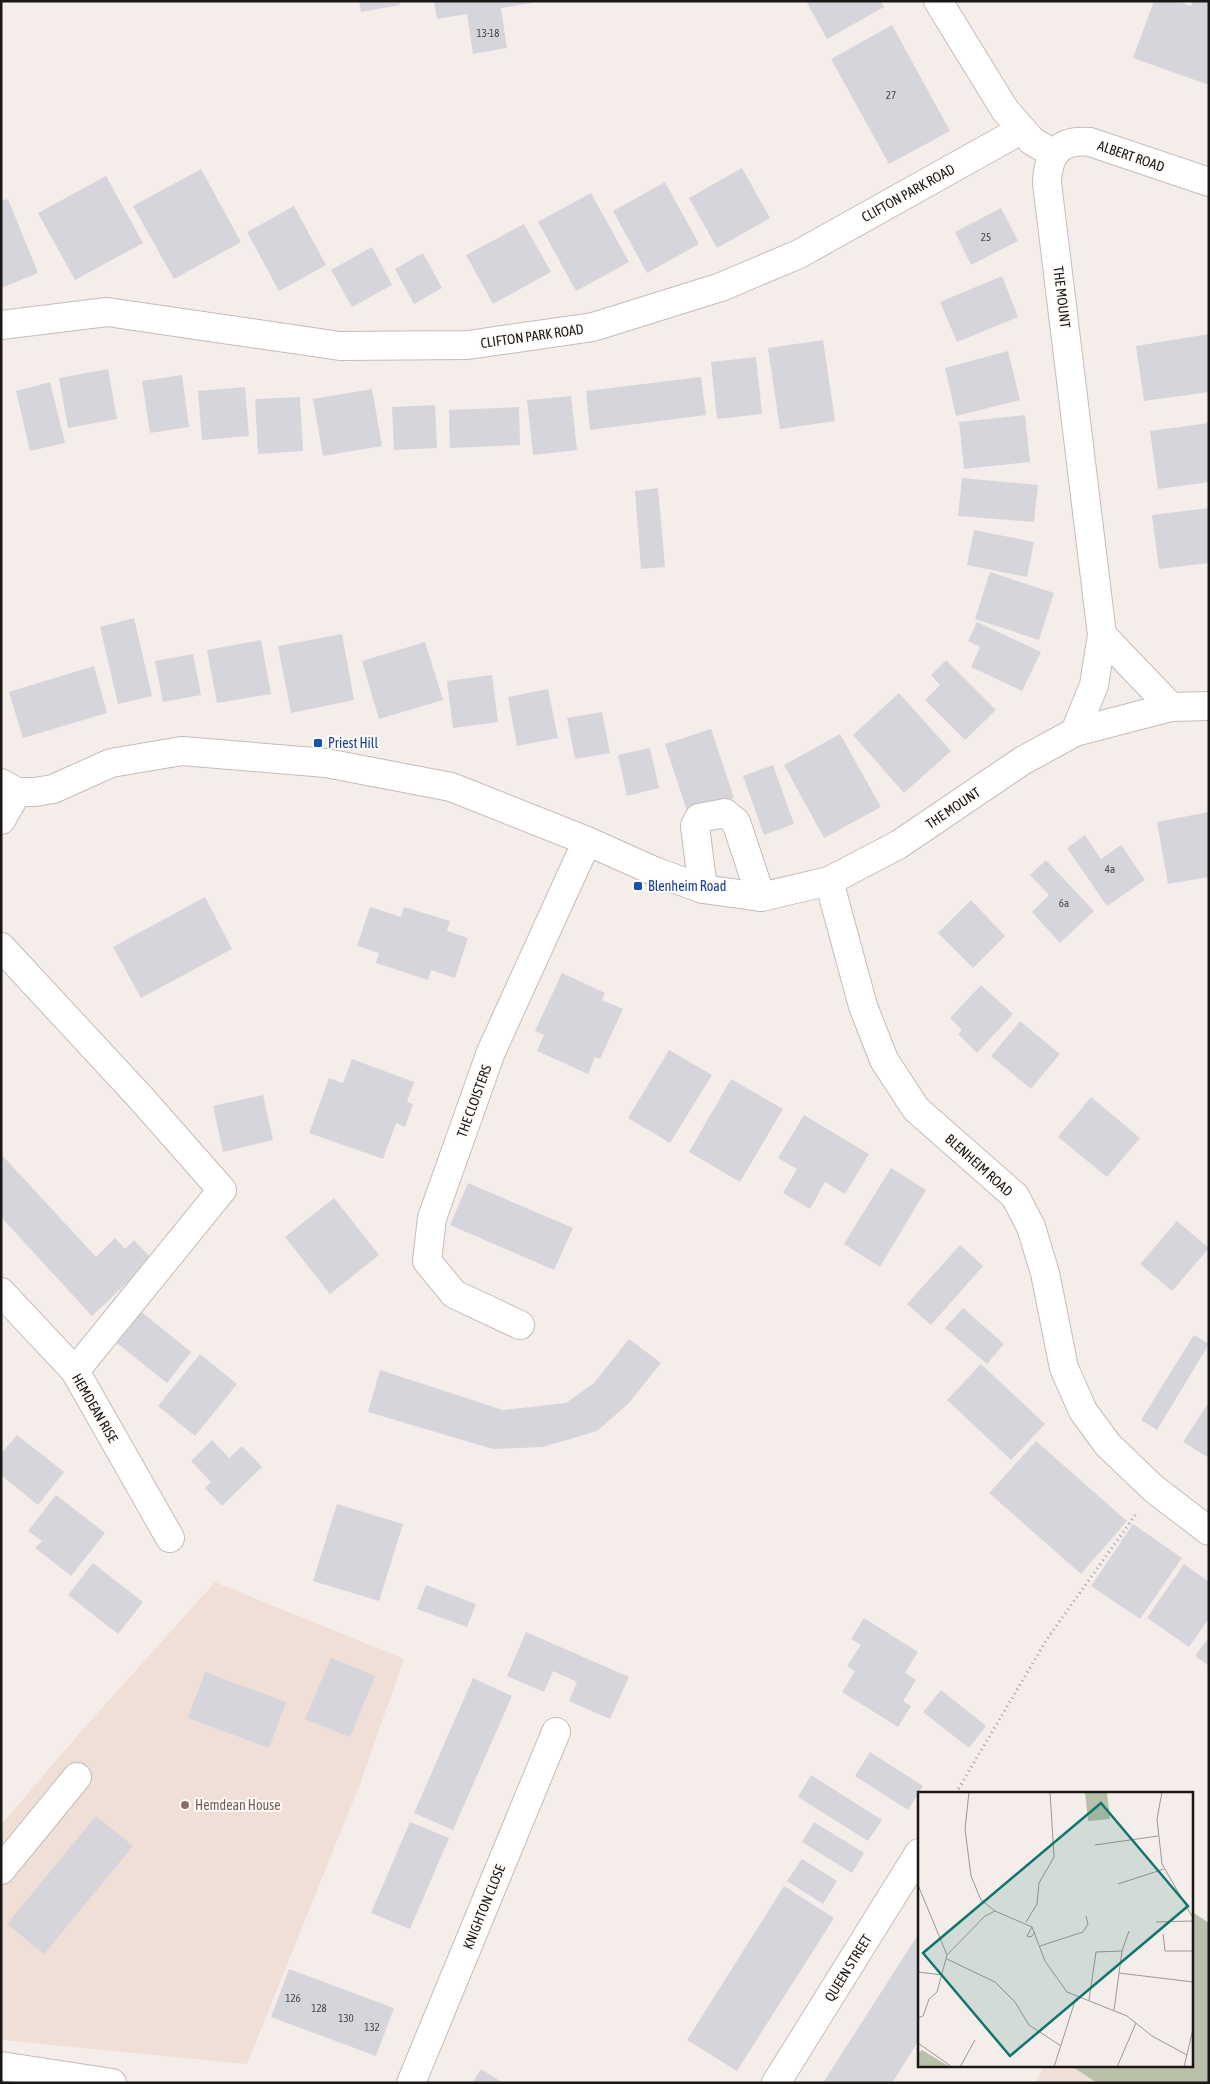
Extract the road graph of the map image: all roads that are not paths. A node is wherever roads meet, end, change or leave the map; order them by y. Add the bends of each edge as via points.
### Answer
1 (941, 2) edge
2 (1021, 130) junction
3 (1054, 154) junction
4 (1209, 182) edge
5 (1, 325) edge
6 (1102, 635) junction
7 (1209, 706) edge
8 (1172, 707) junction
9 (1075, 732) junction
10 (9, 787) edge
11 (1, 820) edge
12 (587, 841) junction
13 (829, 881) junction
14 (703, 889) junction
15 (761, 897) junction
16 (1, 947) edge
17 (1, 1292) edge
18 (520, 1325) dead end
19 (75, 1371) junction
20 (1209, 1531) edge
21 (170, 1538) dead end
22 (556, 1732) dead end
23 (77, 1777) dead end
24 (918, 1855) edge
25 (1, 1870) edge
26 (1, 2066) edge
27 (112, 2083) edge
28 (412, 2083) edge
29 (776, 2083) edge

1 - 2 street via 1005,110
2 - 3 street
2 - 5 street, CLIFTON PARK ROAD via 799,254 721,287 593,327 468,345 340,346 107,312
3 - 4 street, ALBERT ROAD via 1067,144 1090,142
3 - 6 street, THE MOUNT via 1048,165 1048,183
6 - 8 street
6 - 9 street, THE MOUNT via 1094,685
7 - 8 street, THE MOUNT
8 - 9 street, THE MOUNT
9 - 13 street, THE MOUNT via 1022,761 898,846
10 - 11 street
10 - 12 street via 35,792 53,790 111,763 182,751 326,763 451,787
12 - 14 street
12 - 18 street, THE CLOISTERS via 492,1052 432,1218 427,1261 454,1294
13 - 15 street
13 - 20 street, BLENHEIM ROAD via 863,1006 884,1060 916,1109 1015,1196 1031,1228 1045,1273 1064,1368 1083,1411 1108,1445 1154,1489
14 - 15 street
14 - 15 street via 695,826 699,818 725,813 736,822
16 - 19 street via 222,1190
17 - 19 street, HEMDEAN RISE
19 - 21 street, HEMDEAN RISE
22 - 28 street, KNIGHTON CLOSE
23 - 25 street
24 - 29 street, QUEEN STREET
26 - 27 street

